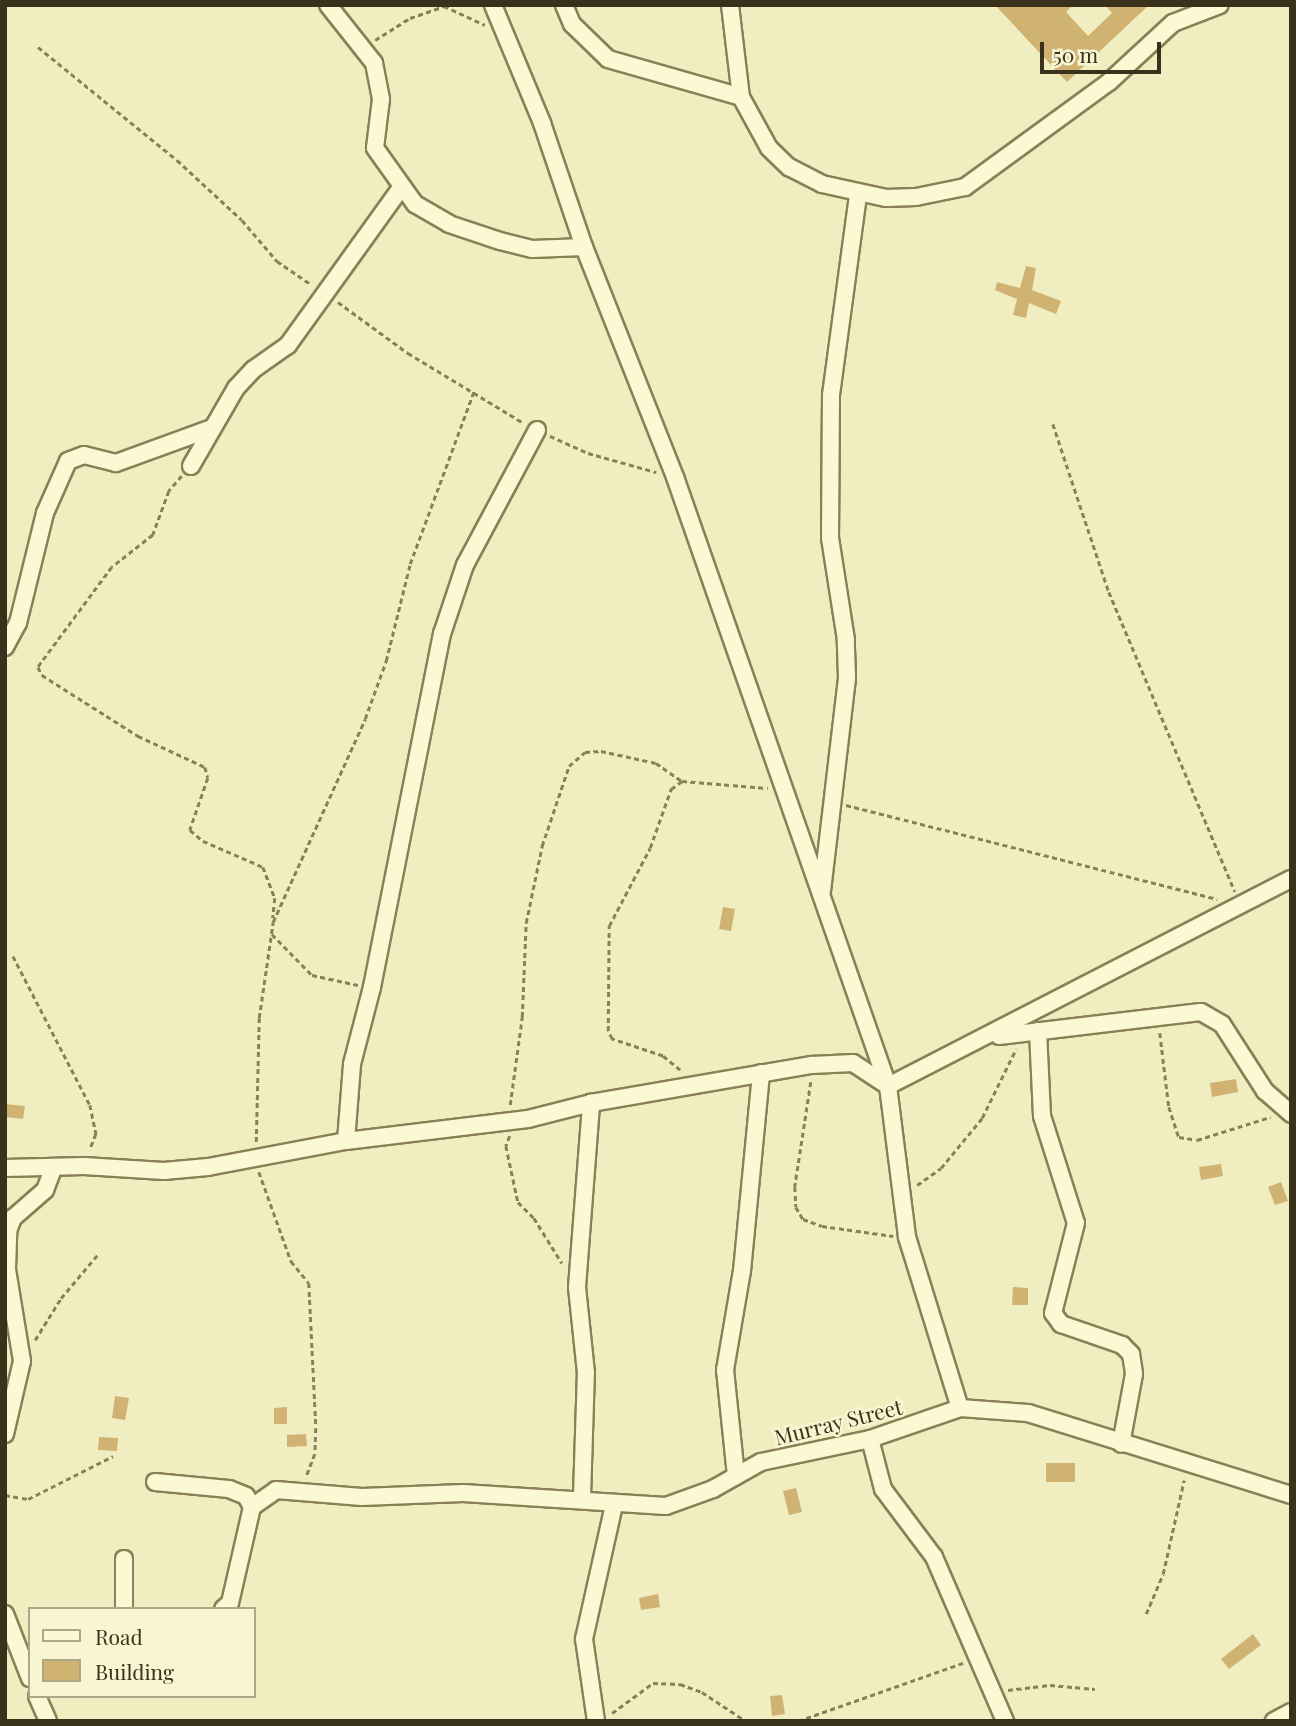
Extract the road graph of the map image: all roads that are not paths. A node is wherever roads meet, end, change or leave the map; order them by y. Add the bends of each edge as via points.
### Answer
1 (328, 5) edge
2 (493, 5) edge
3 (564, 5) edge
4 (730, 5) edge
5 (1220, 5) edge
6 (741, 97) junction
7 (401, 188) junction
8 (858, 195) junction
9 (584, 247) junction
10 (212, 428) junction
11 (537, 430) road end
12 (191, 466) road end
13 (5, 647) edge
14 (1291, 879) edge
15 (822, 893) junction
16 (1031, 1032) junction
17 (990, 1037) junction
18 (761, 1073) junction
19 (888, 1086) junction
20 (591, 1103) junction
21 (1287, 1110) edge
22 (346, 1141) junction
23 (5, 1168) edge
24 (53, 1169) junction
25 (960, 1408) junction
26 (5, 1434) edge
27 (870, 1439) junction
28 (1121, 1444) junction
29 (736, 1476) junction
30 (155, 1482) dead end
31 (1291, 1495) edge
32 (582, 1497) junction
33 (614, 1505) junction
34 (252, 1507) junction
35 (124, 1559) dead end
36 (124, 1607) edge
37 (226, 1607) edge
38 (5, 1614) edge
39 (22, 1663) edge
40 (38, 1698) edge
41 (1291, 1712) edge
42 (604, 1717) edge
43 (48, 1721) edge
44 (1005, 1721) edge
45 (1274, 1721) edge

1 - 7 street via 365,47 379,78 375,148
2 - 9 street via 542,123
3 - 6 street via 572,24 608,60
4 - 6 street
5 - 8 street via 1173,23 1109,82 965,187 916,197
6 - 8 street via 769,148 789,167
7 - 9 street via 426,212 472,233 532,249
7 - 10 street via 288,345 244,377
8 - 15 street via 831,395 830,538 847,677
9 - 15 street via 675,477
10 - 12 street
10 - 13 street via 116,463 83,455 68,461 45,513 18,623
11 - 22 street via 466,565 442,634 372,987 352,1064
14 - 17 street
15 - 19 street
16 - 17 street
16 - 21 street via 1201,1012 1214,1016 1265,1091
16 - 28 street via 1042,1116 1076,1223 1054,1313 1061,1324 1122,1345 1131,1354 1134,1374
17 - 19 street
18 - 19 street via 853,1063
18 - 20 street
18 - 29 street via 741,1271 724,1370
19 - 25 street via 907,1237
20 - 22 street via 528,1119
20 - 32 street via 577,1287 586,1373
22 - 24 street via 256,1160 164,1171 84,1166
23 - 24 street
24 - 26 street via 45,1190 13,1218 8,1231 7,1269 22,1361
25 - 27 street, Murray Street
25 - 28 street, Murray Street via 1028,1413
27 - 29 street, Murray Street via 793,1452
27 - 44 street via 883,1489 934,1557
28 - 31 street, Murray Street
29 - 33 street, Murray Street via 666,1506
30 - 34 street via 229,1489 246,1496
32 - 33 street, Murray Street
32 - 34 street, Murray Street via 463,1493 362,1497 276,1490
33 - 42 street via 584,1639
34 - 37 street
35 - 36 street
38 - 39 street
40 - 43 street
41 - 45 street

